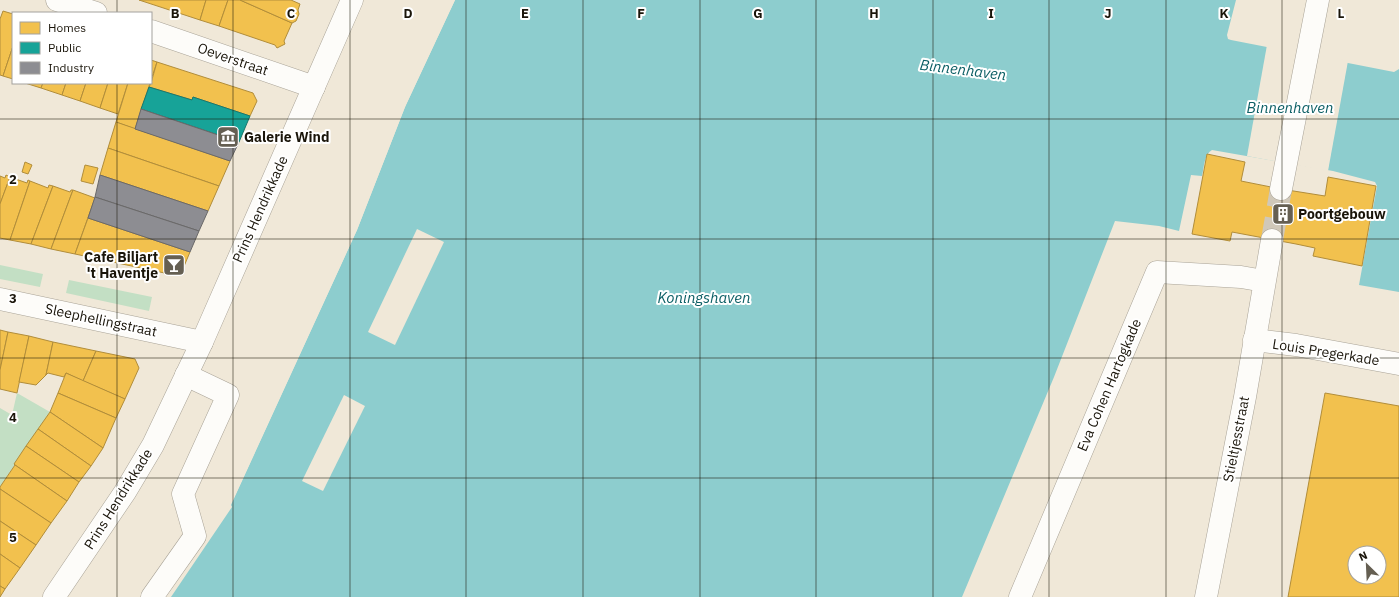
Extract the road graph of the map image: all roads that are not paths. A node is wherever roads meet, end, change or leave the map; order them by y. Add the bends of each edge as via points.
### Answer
1 (57, 0) edge
2 (352, 0) edge
3 (1318, 0) edge
4 (93, 12) edge
5 (152, 32) edge
6 (314, 86) junction
7 (1281, 188) tunnel mouth
8 (1272, 240) tunnel mouth
9 (1264, 280) junction
10 (0, 299) edge
11 (1254, 340) junction
12 (202, 342) junction
13 (1399, 364) edge
14 (186, 374) junction
15 (54, 597) edge
16 (152, 597) edge
17 (1020, 597) edge
18 (1206, 597) edge

1 - 4 street
2 - 6 street, Prins Hendrikkade
3 - 7 street
5 - 6 street, Oeverstraat
6 - 12 street, Prins Hendrikkade
8 - 9 street, Stieltjesstraat
9 - 11 street, Stieltjesstraat
9 - 17 street, Eva Cohen Hartogkade via 1157,272
10 - 12 street, Sleephellingstraat
11 - 13 street, Louis Pregerkade
11 - 18 street, Stieltjesstraat
12 - 14 street, Prins Hendrikkade
14 - 15 street, Prins Hendrikkade via 143,463
14 - 16 street via 228,394 183,494 195,536

